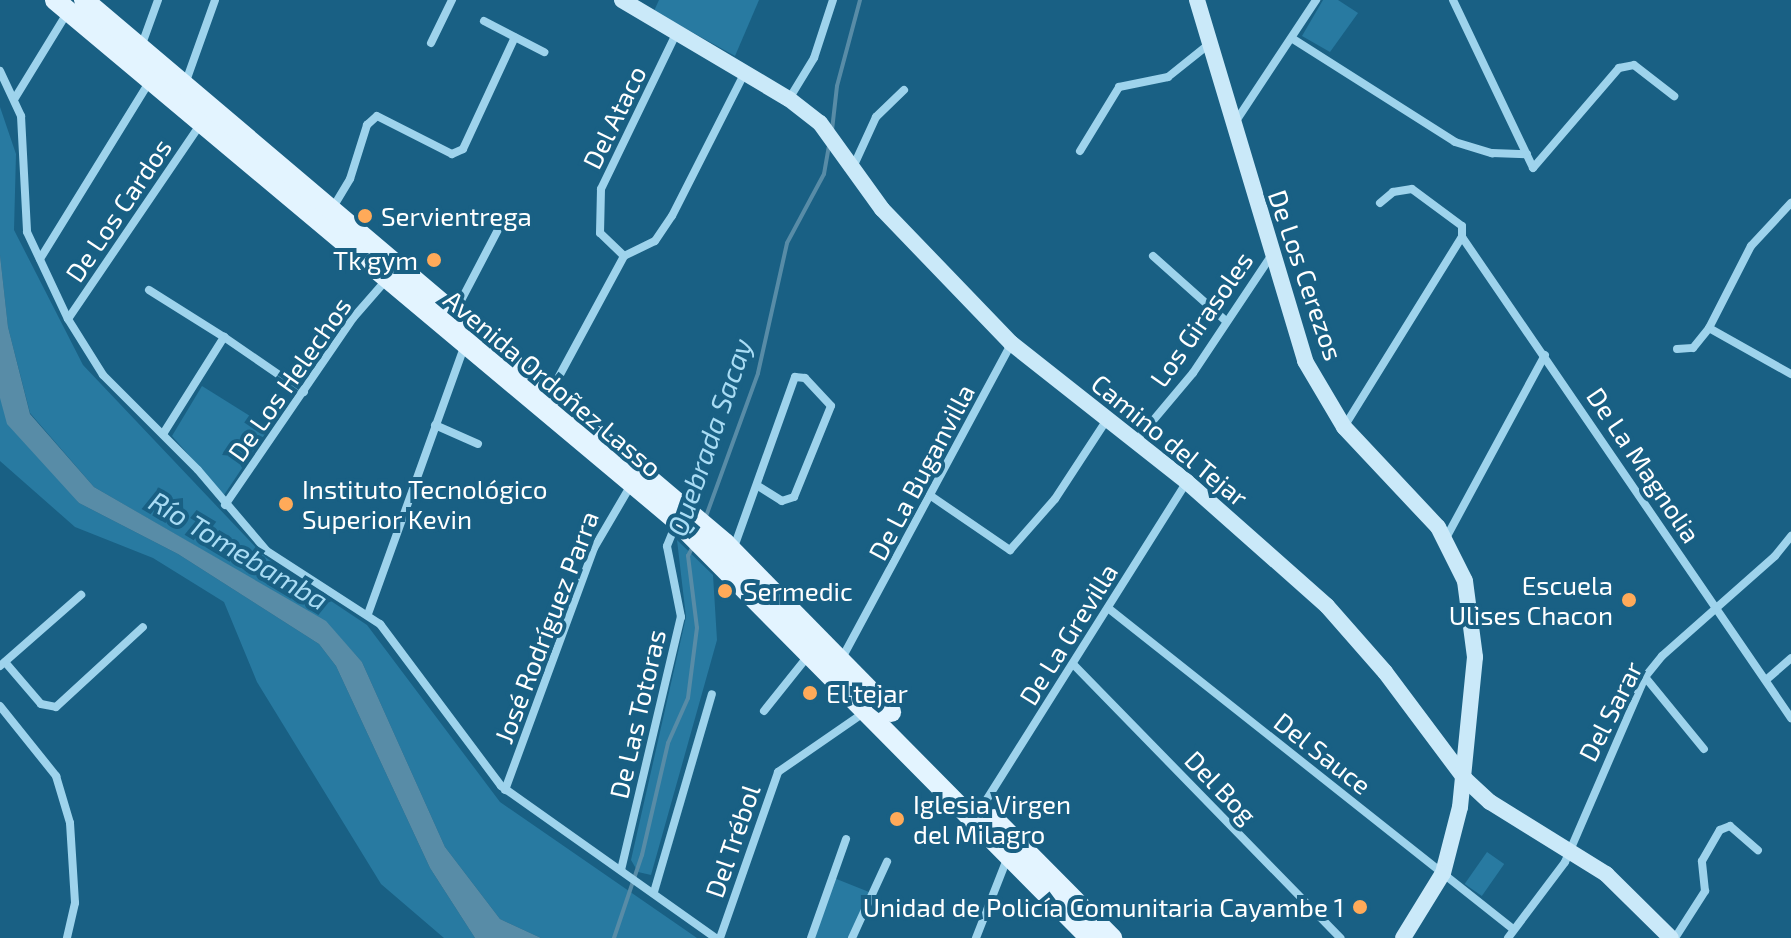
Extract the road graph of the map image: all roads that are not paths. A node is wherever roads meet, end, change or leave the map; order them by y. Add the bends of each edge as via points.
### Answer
1 (158, 0) edge
2 (215, 0) edge
3 (452, 0) edge
4 (622, 0) edge
5 (833, 0) edge
6 (1197, 0) edge
7 (1316, 0) edge
8 (1454, 1) edge
9 (71, 3) edge
10 (484, 21) dead end
11 (676, 34) junction
12 (515, 37) junction
13 (1293, 39) junction
14 (431, 43) dead end
15 (1208, 45) junction
16 (140, 47) junction
17 (544, 52) dead end
18 (0, 71) edge
19 (744, 74) junction
20 (151, 80) junction
21 (184, 85) junction
22 (904, 90) dead end
23 (1674, 96) dead end
24 (15, 98) junction
25 (789, 99) junction
26 (201, 122) junction
27 (1233, 124) junction
28 (1080, 151) dead end
29 (1527, 154) junction
30 (850, 160) junction
31 (1380, 203) dead end
32 (1791, 203) edge
33 (332, 209) junction
34 (502, 222) dead end
35 (1462, 237) junction
36 (624, 256) junction
37 (1153, 256) dead end
38 (1271, 256) junction
39 (40, 259) junction
40 (387, 278) junction
41 (149, 290) dead end
42 (454, 313) junction
43 (68, 319) junction
44 (1226, 321) junction
45 (1709, 328) junction
46 (224, 337) junction
47 (1011, 343) junction
48 (465, 344) junction
49 (1677, 349) dead end
50 (1545, 355) junction
51 (1791, 374) edge
52 (304, 392) junction
53 (550, 393) junction
54 (1106, 421) junction
55 (435, 425) junction
56 (1344, 427) junction
57 (163, 434) junction
58 (1134, 443) junction
59 (478, 444) dead end
60 (1187, 482) junction
61 (633, 483) junction
62 (758, 486) junction
63 (931, 496) junction
64 (225, 505) junction
65 (679, 513) junction
66 (1791, 536) edge
67 (1446, 538) junction
68 (724, 549) junction
69 (81, 595) dead end
70 (1715, 607) junction
71 (1108, 608) junction
72 (368, 614) junction
73 (143, 627) dead end
74 (811, 653) junction
75 (1791, 658) edge
76 (841, 661) junction
77 (2, 664) edge
78 (1073, 664) junction
79 (1645, 677) junction
80 (1766, 680) junction
81 (712, 694) dead end
82 (0, 706) edge
83 (869, 709) junction
84 (764, 711) dead end
85 (1791, 718) edge
86 (1704, 749) dead end
87 (1465, 779) junction
88 (505, 790) junction
89 (982, 807) junction
90 (846, 839) dead end
91 (1570, 849) junction
92 (1758, 850) dead end
93 (1009, 854) junction
94 (887, 862) dead end
95 (625, 872) junction
96 (1443, 873) junction
97 (654, 892) junction
98 (1513, 929) junction
99 (67, 938) edge
100 (718, 938) edge
101 (811, 938) edge
102 (852, 938) edge
103 (976, 938) edge
104 (1090, 938) edge
105 (1112, 938) edge
106 (1340, 938) edge
107 (1403, 938) edge
108 (1508, 938) edge
109 (1673, 938) edge

1 - 16 street
2 - 21 street
3 - 14 street
4 - 11 street, Camino del Tejar
5 - 25 street via 814,58
6 - 15 street, De Los Cerezos
7 - 13 street
8 - 29 street
9 - 16 main road, Avenida Ordoñez Lasso
9 - 20 main road, Avenida Ordoñez Lasso
9 - 24 street
10 - 12 street
11 - 19 street, Camino del Tejar
11 - 36 street, Del Ataco via 601,189 600,233
12 - 17 street
12 - 33 street via 463,149 452,154 377,116 367,125 350,179
13 - 27 street
13 - 29 street via 1455,142 1492,153
15 - 27 street, De Los Cerezos
15 - 28 street via 1168,77 1119,87
16 - 21 main road, Avenida Ordoñez Lasso
18 - 24 street
19 - 25 street, Camino del Tejar
19 - 36 street via 655,241
20 - 26 main road, Avenida Ordoñez Lasso
20 - 39 street
21 - 33 main road, Avenida Ordoñez Lasso
22 - 30 street via 876,117
23 - 29 street via 1634,65 1619,68 1533,168
24 - 39 street via 24,133 24,219
25 - 30 street, Camino del Tejar via 820,123
26 - 40 main road, Avenida Ordoñez Lasso
26 - 43 street, De Los Cardos
27 - 38 street, De Los Cerezos
30 - 47 street, Camino del Tejar via 882,209
31 - 35 street, De La Magnolia via 1393,192 1412,189 1462,226
32 - 45 street via 1751,246
33 - 42 main road, Avenida Ordoñez Lasso
34 - 42 street
35 - 50 street, De La Magnolia
35 - 56 street
36 - 53 street
37 - 44 street
38 - 44 street, Los Girasoles
38 - 56 street, De Los Cerezos via 1305,361
39 - 43 street
40 - 48 main road, Avenida Ordoñez Lasso
40 - 52 street, De Los Helechos
41 - 46 street
42 - 53 main road, Avenida Ordoñez Lasso
43 - 57 street via 103,375
44 - 58 street, Los Girasoles via 1193,373
45 - 49 street via 1693,348
45 - 51 street
46 - 52 street
46 - 57 street
47 - 54 street, Camino del Tejar
47 - 63 street, De La Buganvilla
48 - 55 street
48 - 61 main road, Avenida Ordoñez Lasso
50 - 67 street
50 - 70 street, De La Magnolia
52 - 64 street, De Los Helechos
53 - 65 main road, Avenida Ordoñez Lasso
54 - 58 street, Camino del Tejar
54 - 63 street via 1055,499 1010,550
55 - 59 street
55 - 72 street
56 - 67 street, De Los Cerezos
57 - 64 street
58 - 60 street, Camino del Tejar
60 - 71 street, De La Grevilla
60 - 87 street, Camino del Tejar via 1327,606 1385,672
61 - 65 main road, Avenida Ordoñez Lasso
61 - 88 street, José Rodríguez Parra via 594,548
62 - 62 street via 795,377 805,378 831,406 794,497 782,501
62 - 68 street
63 - 76 street, De La Buganvilla
64 - 72 street via 267,551
65 - 68 main road, Avenida Ordoñez Lasso
65 - 95 street, De Las Totoras via 667,546 681,617
66 - 70 street, Del Sarar
67 - 87 street, De Los Cerezos via 1465,581 1474,632
68 - 74 main road, Avenida Ordoñez Lasso
68 - 76 main road, Avenida Ordoñez Lasso
69 - 77 street
70 - 79 street, Del Sarar
70 - 80 street, De La Magnolia
71 - 78 street, De La Grevilla
71 - 96 street, Del Sauce
72 - 88 street
73 - 77 street via 56,707 41,704
74 - 83 main road, Avenida Ordoñez Lasso
74 - 84 street
75 - 80 street
76 - 89 main road, Avenida Ordoñez Lasso
78 - 89 street, De La Grevilla
78 - 106 street, Del Bog
79 - 86 street
79 - 91 street, Del Sarar
80 - 85 street, De La Magnolia
81 - 97 street
82 - 99 street via 56,776 70,823 75,903
83 - 93 main road, Avenida Ordoñez Lasso
83 - 100 street, Del Trébol via 778,772
87 - 91 street, Camino del Tejar via 1490,802
87 - 96 street, De Los Cerezos
88 - 95 street
89 - 105 main road, Avenida Ordoñez Lasso
90 - 101 street
91 - 98 street, Del Sarar via 1556,876
91 - 109 street, Camino del Tejar via 1606,874
92 - 109 street via 1730,826 1720,830 1702,861 1705,891
93 - 103 street
93 - 104 main road, Avenida Ordoñez Lasso
94 - 102 street
95 - 97 street
96 - 98 street, Del Sauce
96 - 107 street, De Los Cerezos
97 - 100 street
98 - 108 street, Del Sarar

